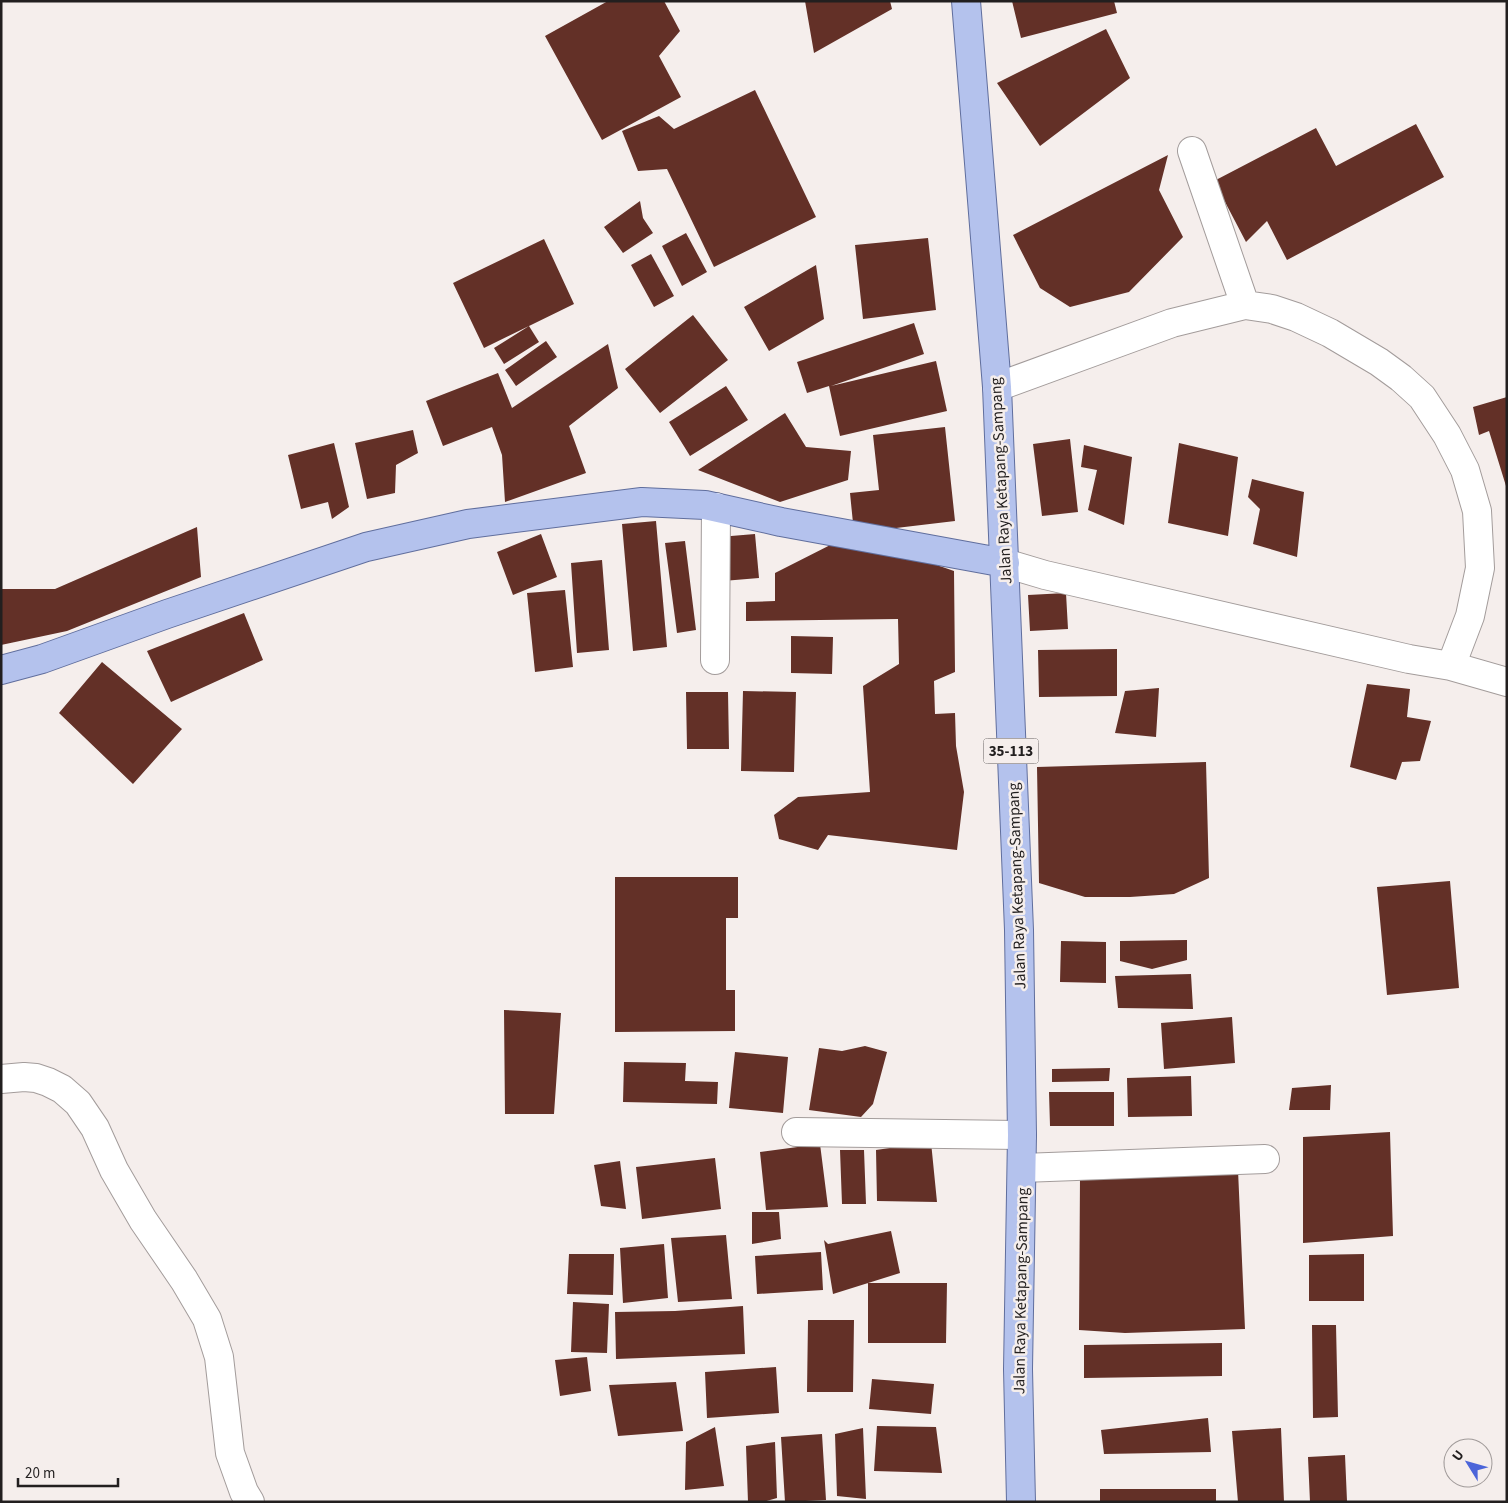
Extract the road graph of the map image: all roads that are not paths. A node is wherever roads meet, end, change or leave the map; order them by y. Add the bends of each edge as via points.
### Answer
1 (966, 1) edge
2 (1192, 151) dead end
3 (1245, 305) junction
4 (996, 387) junction
5 (716, 507) junction
6 (1005, 563) junction
7 (715, 660) dead end
8 (1451, 666) junction
9 (1, 670) edge
10 (1507, 682) edge
11 (1, 1079) edge
12 (796, 1132) dead end
13 (1022, 1135) junction
14 (1264, 1159) dead end
15 (1022, 1168) junction
16 (250, 1502) edge
17 (1021, 1502) edge

1 - 4 main road, Jalan Raya Ketapang-Sampang / 35-113
2 - 3 street
3 - 4 street via 1172,323
3 - 8 street via 1296,317 1379,362 1422,397 1447,435 1465,470 1477,511 1480,568 1470,616
4 - 6 main road, Jalan Raya Ketapang-Sampang / 35-113
5 - 6 main road
5 - 7 street
5 - 9 main road via 642,502 468,524 366,547 42,659
6 - 8 street via 1399,657
6 - 13 main road, Jalan Raya Ketapang-Sampang / 35-113 via 1019,930
8 - 10 street
11 - 16 street via 24,1077 42,1080 62,1089 78,1103 95,1128 142,1220 207,1319 219,1357 230,1453
12 - 13 street
13 - 15 main road, Jalan Raya Ketapang-Sampang / 35-113
14 - 15 street
15 - 17 main road, Jalan Raya Ketapang-Sampang / 35-113 via 1018,1369

